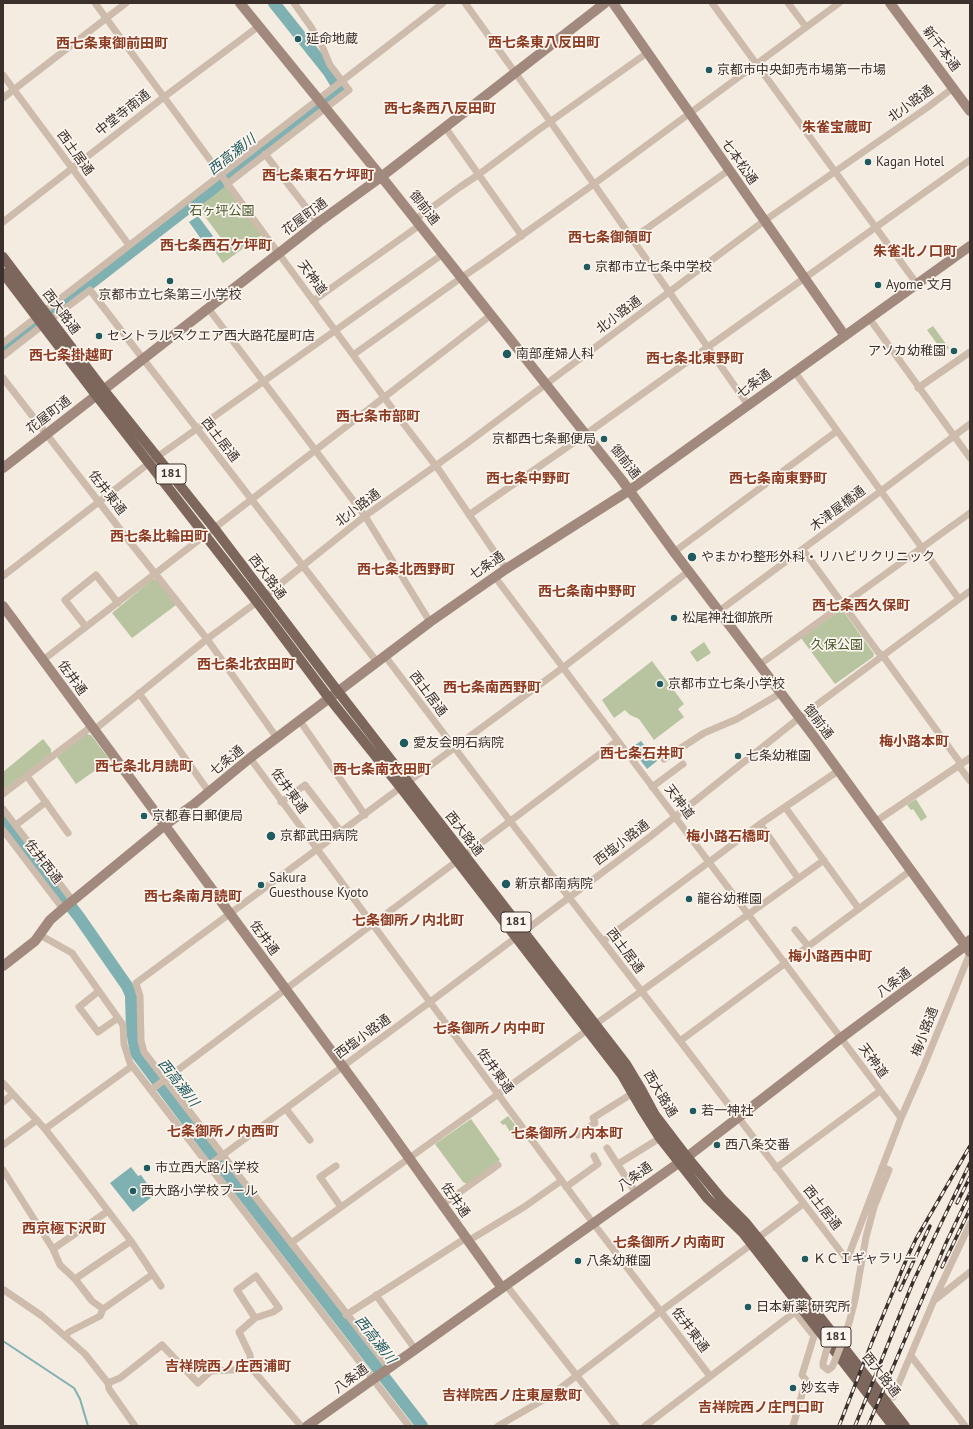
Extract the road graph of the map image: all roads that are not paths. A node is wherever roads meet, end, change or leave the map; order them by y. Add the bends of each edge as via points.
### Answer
1 (95, 3) edge
2 (126, 3) edge
3 (240, 3) edge
4 (294, 3) edge
5 (443, 3) edge
6 (465, 3) edge
7 (605, 3) edge
8 (613, 3) edge
9 (712, 3) edge
10 (788, 3) edge
11 (839, 3) edge
12 (890, 3) edge
13 (106, 18) junction
14 (258, 26) junction
15 (806, 27) junction
16 (647, 53) junction
17 (756, 64) junction
18 (515, 72) junction
19 (3, 75) edge
20 (339, 84) junction
21 (953, 88) junction
22 (14, 89) junction
23 (164, 97) junction
24 (3, 98) edge
25 (322, 104) junction
26 (970, 111) edge
27 (689, 114) junction
28 (550, 121) junction
29 (445, 127) junction
30 (265, 154) junction
31 (970, 160) edge
32 (71, 168) junction
33 (728, 170) junction
34 (835, 172) junction
35 (478, 175) junction
36 (381, 177) junction
37 (224, 179) junction
38 (594, 184) junction
39 (764, 221) junction
40 (3, 222) edge
41 (418, 222) junction
42 (318, 223) junction
43 (875, 227) junction
44 (522, 236) junction
45 (632, 239) junction
46 (129, 245) junction
47 (970, 246) edge
48 (279, 253) junction
49 (443, 254) junction
50 (3, 257) edge
51 (3, 273) edge
52 (462, 277) junction
53 (804, 278) junction
54 (917, 284) junction
55 (669, 292) junction
56 (314, 301) junction
57 (208, 308) junction
58 (491, 315) junction
59 (44, 318) junction
60 (869, 318) junction
61 (335, 330) junction
62 (845, 336) junction
63 (3, 343) edge
64 (708, 346) junction
65 (970, 352) edge
66 (3, 356) edge
67 (353, 356) junction
68 (142, 359) junction
69 (794, 371) junction
70 (3, 378) edge
71 (263, 382) junction
72 (546, 384) junction
73 (918, 388) junction
74 (100, 392) junction
75 (384, 398) junction
76 (748, 404) junction
77 (970, 424) edge
78 (196, 429) junction
79 (837, 431) junction
80 (46, 434) junction
81 (586, 434) junction
82 (954, 436) junction
83 (315, 451) junction
84 (970, 458) edge
85 (153, 460) junction
86 (435, 466) junction
87 (3, 468) edge
88 (630, 490) junction
89 (881, 492) junction
90 (251, 500) junction
91 (99, 502) junction
92 (970, 513) edge
93 (469, 515) junction
94 (365, 516) junction
95 (214, 528) junction
96 (205, 536) junction
97 (922, 548) junction
98 (802, 550) junction
99 (674, 552) junction
100 (302, 566) junction
101 (506, 569) junction
102 (689, 571) junction
103 (155, 574) junction
104 (3, 576) edge
105 (494, 577) junction
106 (970, 591) edge
107 (261, 599) junction
108 (959, 599) junction
109 (118, 603) junction
110 (843, 605) junction
111 (3, 606) edge
112 (719, 611) junction
113 (430, 622) junction
114 (86, 627) junction
115 (207, 639) junction
116 (883, 656) junction
117 (381, 659) junction
118 (43, 660) junction
119 (759, 665) junction
120 (563, 667) junction
121 (338, 692) junction
122 (139, 693) junction
123 (781, 694) junction
124 (329, 698) junction
125 (799, 718) junction
126 (300, 721) junction
127 (93, 728) junction
128 (277, 738) junction
129 (617, 740) junction
130 (454, 748) junction
131 (250, 758) junction
132 (970, 758) edge
133 (664, 760) dead end
134 (683, 764) dead end
135 (960, 765) junction
136 (838, 771) junction
137 (27, 776) junction
138 (970, 781) edge
139 (404, 785) junction
140 (652, 787) junction
141 (209, 792) junction
142 (3, 794) edge
143 (46, 802) junction
144 (281, 802) junction
145 (784, 807) junction
146 (3, 809) edge
147 (365, 815) junction
148 (675, 817) junction
149 (510, 821) junction
150 (875, 822) junction
151 (760, 824) junction
152 (16, 825) junction
153 (165, 825) junction
154 (3, 830) edge
155 (341, 832) junction
156 (68, 833) dead end
157 (317, 850) junction
158 (461, 858) junction
159 (824, 860) junction
160 (708, 862) junction
161 (910, 871) junction
162 (798, 878) junction
163 (569, 897) junction
164 (67, 905) junction
165 (859, 909) junction
166 (230, 914) junction
167 (748, 914) junction
168 (373, 924) junction
169 (795, 930) dead end
170 (40, 935) junction
171 (520, 935) junction
172 (603, 941) junction
173 (808, 946) junction
174 (969, 948) edge
175 (785, 963) junction
176 (3, 966) edge
177 (286, 990) junction
178 (99, 991) junction
179 (641, 991) junction
180 (430, 1002) junction
181 (118, 1018) junction
182 (591, 1027) junction
183 (841, 1038) junction
184 (680, 1040) junction
185 (132, 1066) junction
186 (343, 1066) junction
187 (164, 1080) junction
188 (3, 1083) edge
189 (151, 1090) junction
190 (880, 1091) junction
191 (633, 1093) junction
192 (13, 1094) junction
193 (498, 1094) junction
194 (3, 1102) edge
195 (286, 1109) junction
196 (738, 1117) junction
197 (901, 1118) junction
198 (37, 1120) junction
199 (44, 1129) junction
200 (578, 1135) dead end
201 (660, 1138) junction
202 (310, 1140) dead end
203 (3, 1145) edge
204 (607, 1148) dead end
205 (223, 1156) junction
206 (594, 1156) dead end
207 (409, 1158) junction
208 (683, 1159) junction
209 (498, 1164) dead end
210 (618, 1164) junction
211 (208, 1166) junction
212 (336, 1166) dead end
213 (882, 1167) junction
214 (776, 1168) junction
215 (3, 1170) edge
216 (563, 1184) junction
217 (636, 1192) junction
218 (442, 1204) junction
219 (803, 1204) junction
220 (341, 1207) junction
221 (108, 1211) junction
222 (593, 1224) junction
223 (970, 1224) edge
224 (467, 1240) junction
225 (131, 1241) junction
226 (755, 1241) junction
227 (291, 1243) junction
228 (53, 1249) junction
229 (847, 1260) joint
230 (970, 1272) edge
231 (153, 1274) junction
232 (75, 1279) junction
233 (161, 1286) dead end
234 (504, 1286) junction
235 (3, 1292) edge
236 (376, 1295) junction
237 (934, 1300) junction
238 (103, 1309) junction
239 (661, 1311) junction
240 (346, 1314) junction
241 (254, 1318) junction
242 (65, 1336) junction
243 (841, 1337) junction
244 (415, 1349) junction
245 (911, 1356) junction
246 (389, 1368) junction
247 (252, 1369) junction
248 (577, 1376) junction
249 (710, 1376) junction
250 (373, 1380) junction
251 (108, 1383) junction
252 (893, 1397) dead end
253 (135, 1426) edge
254 (301, 1426) edge
255 (307, 1426) edge
256 (409, 1426) edge
257 (498, 1426) edge
258 (616, 1426) edge
259 (645, 1426) edge
260 (793, 1426) edge
261 (894, 1426) edge
262 (905, 1426) edge
263 (965, 1426) edge

1 - 13 street, 天神道
2 - 13 street
3 - 14 street, 御前通
4 - 20 street via 322,46
5 - 20 street
6 - 18 street
7 - 18 street, 花屋町通
8 - 16 street, 七本松通
9 - 17 street
10 - 15 street
11 - 15 street
12 - 21 street, 新千本通
13 - 22 street
13 - 23 street, 天神道
14 - 23 street, 中堂寺南通
14 - 25 street, 御前通
15 - 17 street
16 - 27 street, 七本松通
16 - 28 street
17 - 27 street
17 - 34 street
18 - 28 street
18 - 29 street, 花屋町通
19 - 22 street, 西土居通
20 - 25 street
20 - 25 street via 349,90
21 - 26 street, 新千本通
21 - 34 street, 北小路通
22 - 24 street
22 - 32 street, 西土居通
23 - 32 street, 中堂寺南通
23 - 37 street, 天神道
25 - 30 street
25 - 36 street, 御前通
25 - 37 street
27 - 33 street, 七本松通
27 - 38 street
28 - 35 street
28 - 38 street
29 - 35 street
29 - 36 street, 花屋町通
30 - 37 street
30 - 42 street
31 - 43 street
32 - 40 street, 中堂寺南通
32 - 46 street, 西土居通
33 - 39 street, 七本松通
33 - 45 street
34 - 39 street, 北小路通
34 - 43 street
35 - 41 street
35 - 44 street
36 - 41 street, 御前通
36 - 42 street, 花屋町通
37 - 46 street
37 - 48 street, 天神道
38 - 44 street
38 - 45 street
39 - 53 street, 七本松通
39 - 55 street, 北小路通
41 - 49 street, 御前通
41 - 56 street
42 - 48 street, 花屋町通
43 - 53 street
43 - 54 street
44 - 52 street
45 - 55 street
46 - 59 street
47 - 54 street, 七条通
48 - 56 street, 天神道
48 - 57 street, 花屋町通
49 - 52 street, 御前通
49 - 61 street
50 - 59 main road, 西大路通 / 181
51 - 59 main road, 西大路通 / 181
52 - 58 street, 御前通
52 - 67 street
53 - 62 street, 七本松通
53 - 64 street
54 - 60 street, 七条通
55 - 64 street
55 - 72 street, 北小路通
56 - 61 street, 天神道
57 - 68 street, 花屋町通
57 - 71 street
58 - 72 street, 御前通
58 - 75 street
59 - 63 street
59 - 66 street
59 - 68 street, 西土居通 via 90,290
59 - 74 main road, 西大路通 / 181
60 - 62 street, 七条通
60 - 73 street
61 - 67 street, 天神道
61 - 71 street
62 - 69 street, 七条通
64 - 76 street
64 - 81 street
65 - 73 street
67 - 75 street, 天神道
68 - 74 street, 花屋町通
68 - 78 street, 西土居通
69 - 76 street, 七条通
69 - 79 street
70 - 80 street, 佐井東通
71 - 78 street
71 - 83 street
72 - 81 street, 御前通
72 - 86 street, 北小路通
73 - 82 street
74 - 80 street, 花屋町通
74 - 85 main road, 西大路通 / 181
75 - 83 street
75 - 86 street, 天神道
76 - 88 street, 七条通
77 - 82 street, 木津屋橋通
78 - 85 street
78 - 90 street, 西土居通
79 - 89 street
79 - 99 street
80 - 87 street, 花屋町通
80 - 91 street, 佐井東通
81 - 88 street, 御前通
81 - 93 street
82 - 84 street
82 - 89 street, 木津屋橋通
83 - 90 street
83 - 94 street
85 - 91 street
85 - 95 main road, 西大路通 / 181
85 - 96 main road, 西大路通 / 181
86 - 93 street, 天神道
86 - 94 street, 北小路通
88 - 99 street, 御前通
88 - 101 street, 七条通
89 - 97 street
89 - 98 street, 木津屋橋通
90 - 95 street
90 - 100 street, 西土居通
91 - 103 street, 佐井東通
91 - 104 street
92 - 97 street
93 - 101 street, 天神道
94 - 100 street, 北小路通
94 - 113 street
95 - 96 street
95 - 107 main road, 西大路通 / 181
96 - 103 street
96 - 107 main road, 西大路通 / 181
97 - 108 street
97 - 110 street
98 - 110 street
98 - 112 street, 木津屋橋通
99 - 102 street, 御前通
100 - 107 street, 北小路通
100 - 117 street, 西土居通
101 - 105 street, 七条通
102 - 112 street, 御前通
102 - 120 street
103 - 109 street
103 - 115 street, 佐井東通
105 - 113 street, 七条通
105 - 120 street, 天神道
106 - 108 street, 西塩小路通
107 - 115 street, 北小路通
107 - 121 main road, 西大路通 / 181
107 - 124 main road, 西大路通 / 181
108 - 116 street, 西塩小路通
109 - 114 street
109 - 114 street via 96,575 65,600
110 - 116 street
110 - 119 street
111 - 118 street, 佐井通
112 - 119 street, 御前通
113 - 117 street, 七条通
114 - 118 street
115 - 122 street, 北小路通
115 - 128 street, 佐井東通
116 - 125 street, 西塩小路通
116 - 135 street
117 - 121 street, 七条通
117 - 130 street, 西土居通
118 - 127 street, 佐井通
119 - 123 street, 御前通
120 - 129 street, 天神道
120 - 130 street
121 - 124 street, 七条通
121 - 139 main road, 西大路通 / 181
122 - 127 street, 北小路通
122 - 141 street
123 - 125 street, 御前通
123 - 133 street via 737,719 704,733
124 - 126 street, 七条通
124 - 139 main road, 西大路通 / 181
125 - 136 street, 御前通
125 - 148 street, 西塩小路通
126 - 128 street, 七条通
126 - 147 street
127 - 137 street, 北小路通
127 - 153 street, 佐井通
128 - 131 street, 七条通
129 - 140 street, 天神道
129 - 149 street
130 - 139 street
130 - 149 street, 西土居通
131 - 141 street, 七条通
131 - 144 street, 佐井東通
132 - 135 street
134 - 140 street
135 - 138 street
135 - 150 street
136 - 145 street
136 - 150 street, 御前通
137 - 142 street, 北小路通
137 - 143 street
139 - 147 street
139 - 158 main road, 西大路通 / 181
140 - 148 street, 天神道
141 - 153 street, 七条通
143 - 152 street
143 - 156 street
144 - 155 street via 305,785
144 - 157 street, 佐井東通
145 - 151 street
145 - 159 street
146 - 152 street
147 - 155 street
148 - 160 street, 天神道
148 - 163 street, 西塩小路通
149 - 158 street
149 - 163 street, 西土居通
150 - 161 street, 御前通
151 - 160 street
151 - 162 street
152 - 164 street
153 - 164 street, 七条通
153 - 166 street, 佐井通
154 - 164 street, 佐井西通
155 - 157 street
157 - 166 street
157 - 168 street, 佐井東通
158 - 168 street
158 - 171 main road, 西大路通 / 181
159 - 162 street
159 - 165 street
160 - 167 street, 天神道
160 - 172 street
161 - 165 street
161 - 174 street, 御前通
162 - 167 street
163 - 171 street, 西塩小路通
163 - 172 street, 西土居通
164 - 170 street, 七条通 via 50,920
165 - 173 street
166 - 177 street, 佐井通
166 - 187 street via 136,983 140,996 141,1041 144,1052
167 - 175 street, 天神道
167 - 179 street
168 - 177 street
168 - 180 street, 佐井東通
169 - 173 street
170 - 176 street, 七条通
170 - 178 street via 72,953
171 - 180 street, 西塩小路通
171 - 182 main road, 西大路通 / 181
172 - 179 street, 西土居通
173 - 175 street
174 - 183 street, 八条通
174 - 197 street, 梅小路通 via 924,1068
175 - 183 street, 天神道
175 - 184 street
177 - 186 street, 佐井通
177 - 187 street
178 - 181 street
178 - 181 street via 79,1007 98,1032
179 - 182 street
179 - 184 street, 西土居通
180 - 186 street, 西塩小路通
180 - 193 street, 佐井東通
181 - 185 street via 123,1025 126,1055
182 - 191 main road, 西大路通 / 181
182 - 193 street
182 - 208 main road, 西大路通 / 181 via 626,1064
183 - 190 street, 天神道
183 - 196 street, 八条通
184 - 196 street, 西土居通
185 - 189 street
185 - 199 street
186 - 195 street, 西塩小路通
186 - 207 street, 佐井通
187 - 189 street
187 - 205 street
188 - 192 street
189 - 211 street
190 - 197 street, 天神道
190 - 214 street
191 - 200 street via 593,1118 595,1123
191 - 201 main road, 西大路通 / 181
192 - 194 street
192 - 198 street
193 - 207 street
193 - 216 street, 佐井東通
195 - 202 street
195 - 205 street, 西塩小路通
196 - 208 street, 八条通
196 - 214 street, 西土居通
197 - 213 street, 梅小路通
198 - 199 street
198 - 203 street
199 - 221 street
201 - 208 main road, 西大路通 / 181
201 - 210 street
204 - 210 street
205 - 211 street, 西塩小路通
205 - 227 street
206 - 216 street via 598,1164
207 - 218 street, 佐井通
207 - 220 street
208 - 217 street, 八条通
208 - 226 main road, 西大路通 / 181 via 740,1216
209 - 218 street
210 - 217 street
211 - 250 street
212 - 220 street via 320,1177
213 - 229 street, 梅小路通
213 - 243 street via 889,1170 874,1207 866,1237 848,1328
214 - 219 street, 西土居通
215 - 228 street
216 - 222 street, 佐井東通
216 - 224 street
217 - 222 street, 八条通
218 - 224 street, 佐井通
219 - 226 street
219 - 229 street, 西土居通
220 - 227 street
221 - 225 street
221 - 228 street
222 - 234 street, 八条通
222 - 239 street, 佐井東通
223 - 237 street
224 - 234 street, 佐井通
224 - 236 street
225 - 231 street
225 - 232 street
226 - 239 street
226 - 261 main road, 西大路通 / 181
226 - 262 main road, 西大路通 / 181
227 - 240 street
228 - 232 street via 60,1265
230 - 237 street
231 - 233 street
231 - 238 street
232 - 238 street via 92,1301
234 - 244 street, 八条通
234 - 248 street, 佐井通
235 - 242 street via 42,1316
236 - 240 street
236 - 244 street
237 - 245 street
238 - 242 street via 100,1316
239 - 248 street
239 - 249 street, 佐井東通
240 - 246 street
241 - 241 street via 278,1308 256,1276 237,1290
241 - 247 street via 238,1332 250,1355
242 - 251 street via 86,1354
243 - 243 street, bridge via 834,1364 828,1370 823,1366 826,1352 830,1342
244 - 246 street, 八条通
245 - 252 street
245 - 263 street
246 - 250 street, 八条通
247 - 251 street via 212,1371 198,1383 162,1345 120,1378
247 - 254 street
248 - 257 street via 550,1396
248 - 258 street, 佐井通
249 - 259 street
249 - 260 street via 795,1312 814,1336 802,1375 806,1380
250 - 255 street, 八条通
250 - 256 street
251 - 253 street via 109,1389

